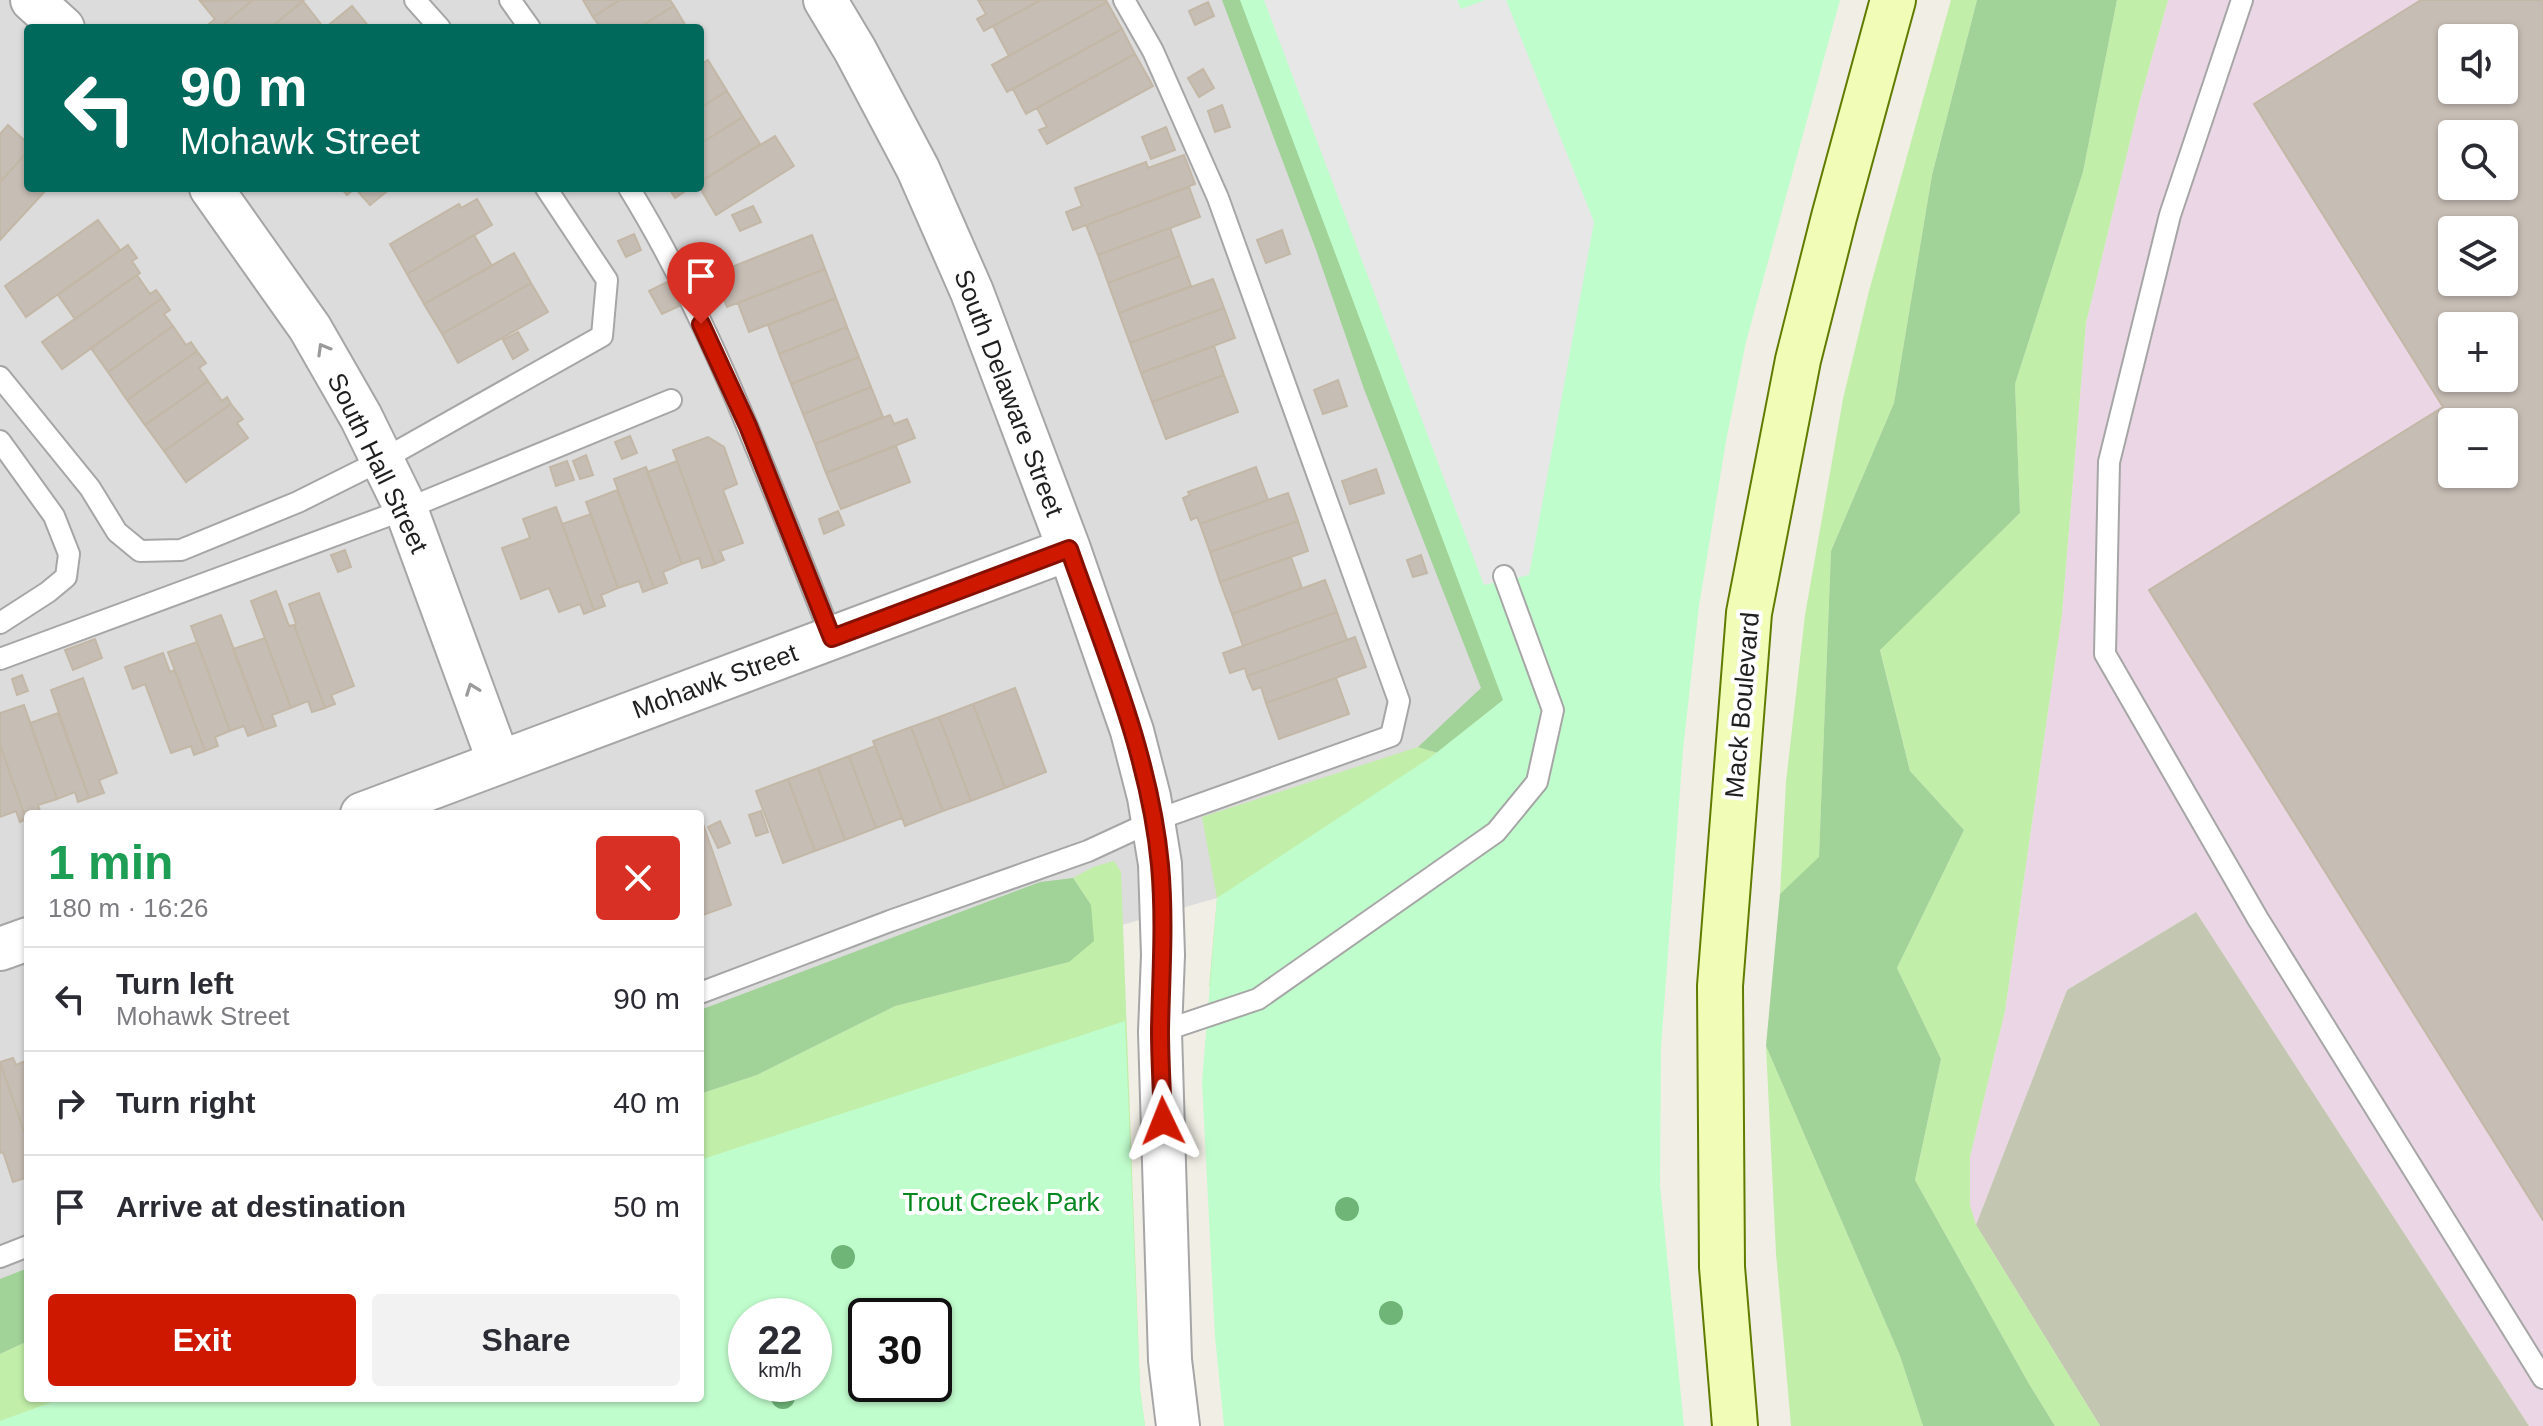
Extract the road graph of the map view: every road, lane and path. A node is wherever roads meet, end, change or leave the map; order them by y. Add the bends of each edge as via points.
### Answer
1 (32, 0) edge
2 (415, 0) edge
3 (510, 0) edge
4 (825, 0) edge
5 (1124, 0) edge
6 (1893, 0) edge
7 (2242, 0) edge
8 (59, 24) edge
9 (436, 24) edge
10 (527, 24) edge
11 (214, 192) edge
12 (549, 192) edge
13 (631, 192) edge
14 (0, 377) edge
15 (671, 400) dead end
16 (0, 441) edge
17 (382, 460) junction
18 (406, 509) junction
19 (1069, 549) junction
20 (1504, 576) dead end
21 (0, 623) edge
22 (832, 638) junction
23 (0, 659) edge
24 (499, 762) junction
25 (373, 810) edge
26 (1153, 821) junction
27 (24, 940) edge
28 (0, 949) edge
29 (704, 991) edge
30 (1160, 1032) junction
31 (24, 1248) edge
32 (0, 1257) edge
33 (2543, 1378) edge
34 (1178, 1426) edge
35 (1735, 1426) edge

1 - 8 street
2 - 9 lane
3 - 10 lane
4 - 19 street, South Delaware Street via 918,169 972,292
5 - 26 lane via 1153,51 1218,198 1399,701 1391,736
6 - 35 main road, Mack Boulevard via 1798,360 1749,613 1720,986 1722,1267
7 - 33 lane via 2170,215 2109,462 2105,654 2258,919
17 -> 11 street, South Hall Street via 310,328
12 - 17 lane via 607,280 602,336
13 - 22 lane via 689,298 748,426
14 - 17 lane via 90,488 117,532 140,551 181,550 298,502
15 - 18 lane
16 - 21 lane via 54,516 69,554 66,577
17 - 18 street, South Hall Street
18 - 23 lane
24 -> 18 street, South Hall Street
19 - 22 street, Mohawk Street
19 - 26 street, South Delaware Street via 1132,731
20 - 30 lane via 1553,710 1537,782 1496,832 1258,999
22 - 24 street, Mohawk Street
24 - 25 street, Mohawk Street
26 - 29 lane via 1088,851
26 - 30 street, South Delaware Street via 1160,864
27 - 28 street
30 - 34 street, South Delaware Street via 1170,1360
31 - 32 lane

